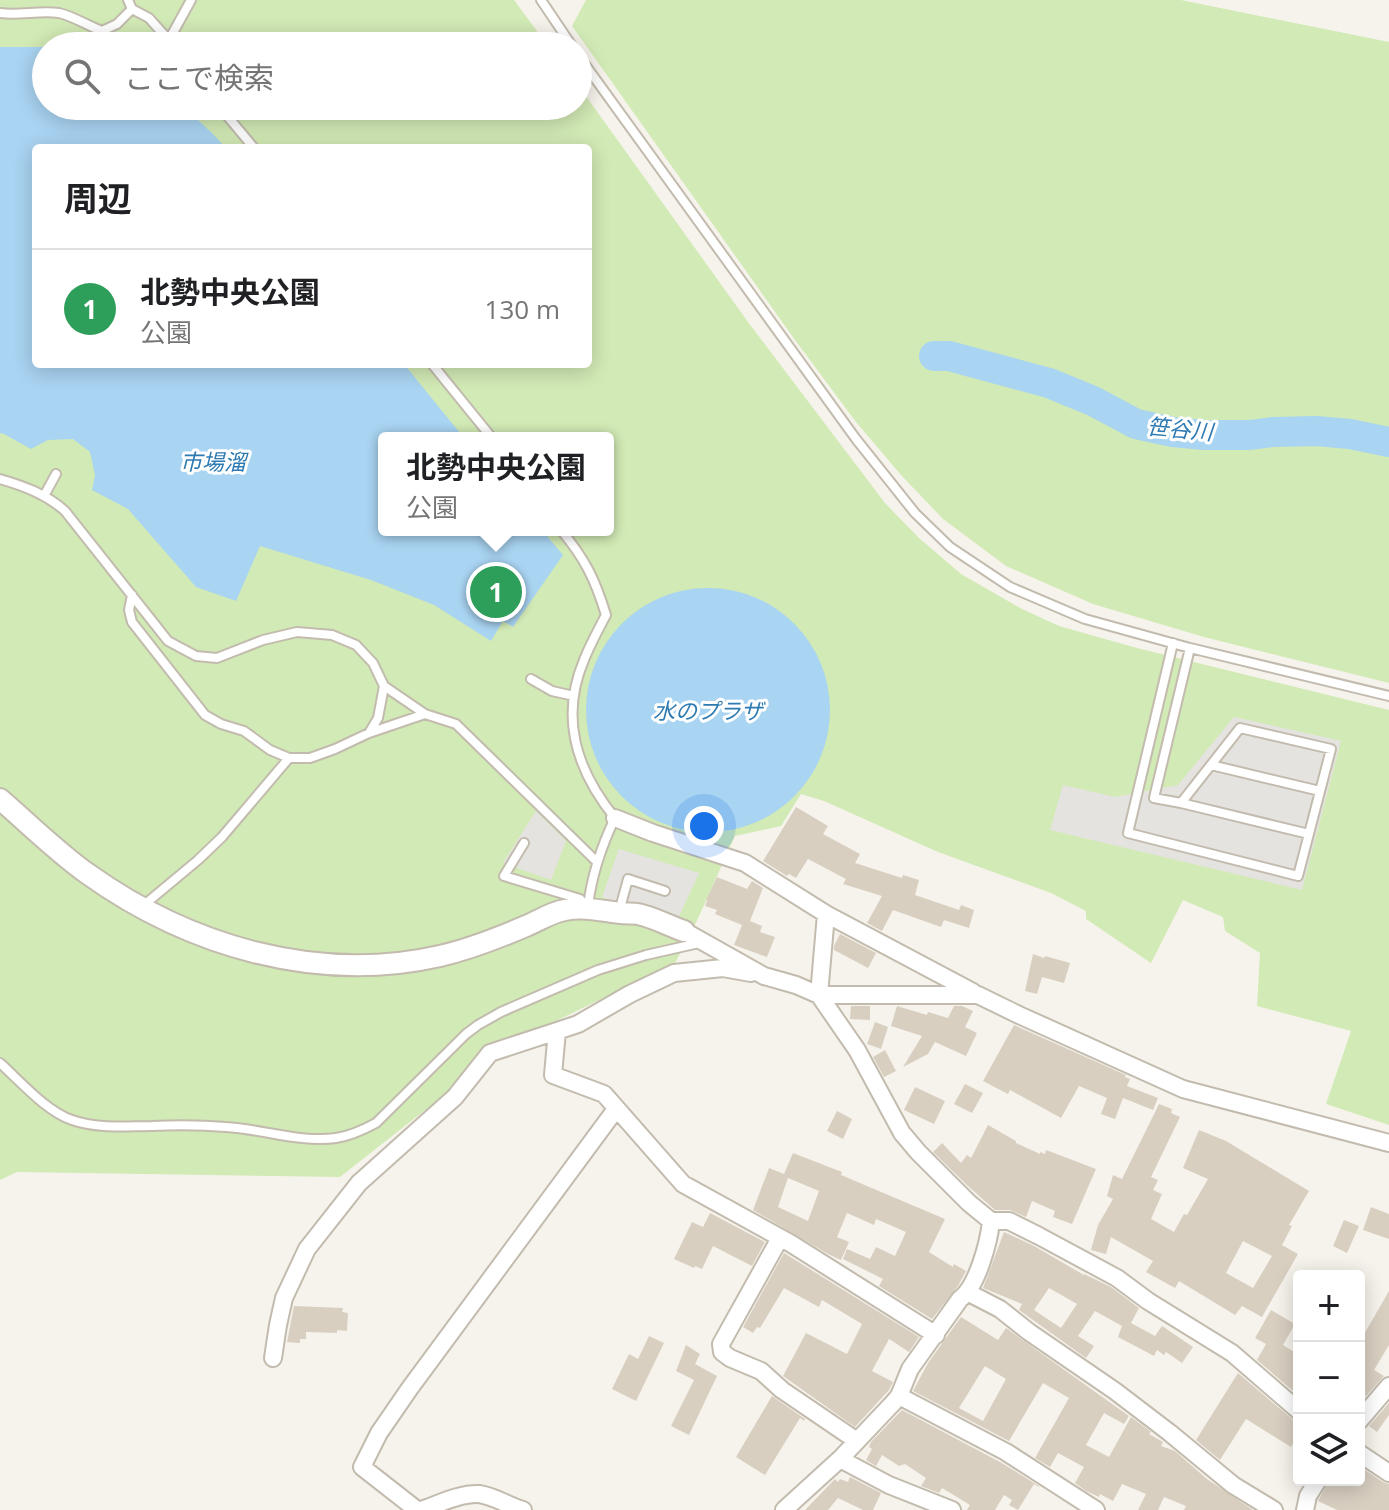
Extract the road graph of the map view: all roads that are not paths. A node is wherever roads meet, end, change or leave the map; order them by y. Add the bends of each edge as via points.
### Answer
1 (128, 0) edge
2 (191, 0) edge
3 (541, 0) edge
4 (132, 9) junction
5 (0, 13) edge
6 (162, 32) edge
7 (177, 32) edge
8 (563, 32) edge
9 (592, 74) edge
10 (231, 120) edge
11 (251, 144) edge
12 (435, 368) edge
13 (487, 432) edge
14 (56, 474) dead end
15 (0, 479) edge
16 (44, 496) junction
17 (566, 536) edge
18 (132, 595) junction
19 (1173, 643) junction
20 (1190, 648) junction
21 (531, 679) dead end
22 (384, 686) junction
23 (574, 696) junction
24 (1389, 696) edge
25 (425, 714) junction
26 (369, 733) junction
27 (289, 758) junction
28 (1211, 765) junction
29 (1320, 791) junction
30 (0, 799) edge
31 (1181, 803) junction
32 (615, 818) junction
33 (1309, 834) junction
34 (524, 843) dead end
35 (597, 862) junction
36 (665, 891) dead end
37 (141, 907) junction
38 (587, 909) junction
39 (619, 913) junction
40 (826, 914) junction
41 (684, 931) joint
42 (704, 941) junction
43 (764, 976) junction
44 (819, 995) junction
45 (978, 995) junction
46 (557, 1031) junction
47 (0, 1063) edge
48 (616, 1109) junction
49 (1389, 1143) edge
50 (991, 1221) junction
51 (780, 1238) junction
52 (969, 1293) junction
53 (936, 1335) junction
54 (273, 1358) dead end
55 (1389, 1386) edge
56 (899, 1396) junction
57 (1293, 1406) edge
58 (1365, 1414) edge
59 (857, 1441) junction
60 (1365, 1457) edge
61 (840, 1459) junction
62 (1389, 1473) edge
63 (1314, 1486) edge
64 (419, 1510) edge
65 (523, 1510) edge
66 (784, 1510) edge
67 (952, 1510) edge
68 (1096, 1510) edge
69 (1274, 1510) edge
70 (1305, 1510) edge

1 - 4 lane
2 - 7 lane
3 - 8 lane
4 - 5 lane via 102,31 63,14
4 - 6 lane
9 - 19 lane via 856,439 924,522 950,547 1010,587 1085,619
10 - 11 lane
12 - 13 lane
14 - 16 lane
15 - 16 lane
16 - 18 lane via 65,511
17 - 23 lane via 596,584 606,615 582,663
18 - 22 lane via 168,641 196,656 217,658 297,632 332,635 356,645
18 - 27 lane via 132,622 205,715
19 - 20 lane
19 - 33 lane via 1128,833 1298,876
20 - 24 lane
20 - 31 lane via 1154,798
21 - 23 lane
22 - 25 lane
22 - 26 lane via 378,718
23 - 32 lane via 577,754
25 - 26 lane
25 - 35 lane via 456,724
26 - 27 lane via 310,758
27 - 37 lane via 222,837
28 - 29 lane
28 - 29 lane via 1240,728 1331,749
28 - 31 lane
29 - 33 lane
30 - 37 street via 87,874
31 - 33 lane
32 - 35 lane
32 - 40 street via 745,863
34 - 38 lane via 504,876 580,899
35 - 38 lane
36 - 39 lane via 628,879
37 - 38 street via 239,948 316,964 358,966 440,956 564,910
38 - 39 street
39 - 41 street via 639,914
40 - 44 street
40 - 45 street
41 - 42 street
42 - 43 street
42 - 47 lane via 598,970 501,1012 466,1034 376,1123 338,1138 196,1125 86,1125 54,1111
43 - 44 street
43 - 46 street via 723,968 674,973
44 - 45 street
44 - 50 street via 857,1050 902,1133
45 - 49 street via 1183,1089
46 - 48 street via 553,1075 604,1094
46 - 54 street via 490,1053 455,1097 359,1183 307,1249 284,1298
48 - 51 street via 683,1184
48 - 64 street via 368,1452 362,1467
50 - 52 street via 990,1238
50 - 57 street via 1009,1221 1117,1278 1232,1353
51 - 53 street
51 - 59 street via 721,1344 722,1352 761,1371
52 - 53 street
52 - 69 street via 1000,1309 1233,1485
53 - 56 street via 910,1369
55 - 58 street
56 - 59 street
56 - 68 street via 1006,1452
59 - 61 street
60 - 62 street
61 - 66 street
61 - 67 street
63 - 70 street
64 - 65 street via 478,1494

